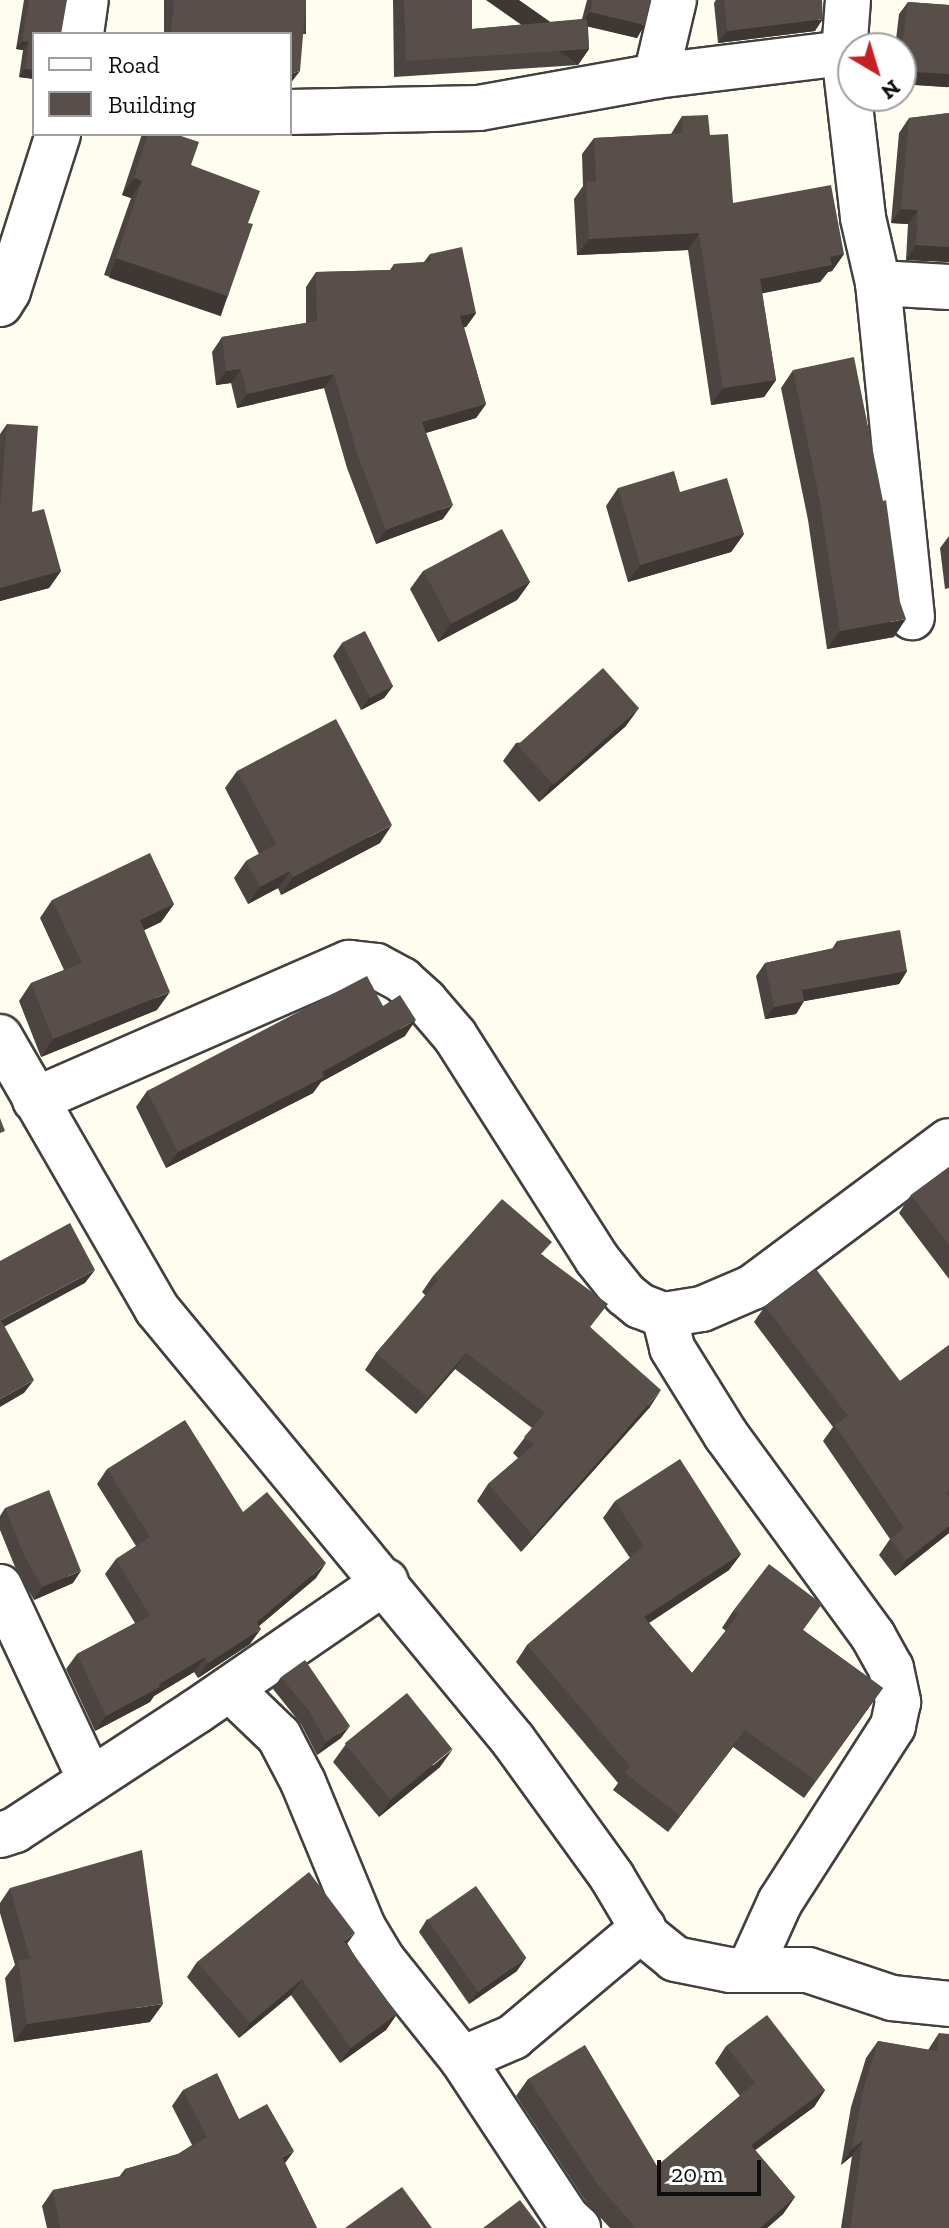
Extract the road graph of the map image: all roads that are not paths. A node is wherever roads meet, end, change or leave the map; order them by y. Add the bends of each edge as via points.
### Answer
1 (86, 0) edge
2 (674, 0) edge
3 (848, 0) edge
4 (81, 32) edge
5 (846, 32) edge
6 (837, 54) edge
7 (656, 76) junction
8 (292, 112) edge
9 (851, 112) edge
10 (57, 136) edge
11 (878, 283) junction
12 (949, 287) edge
13 (0, 304) edge
14 (912, 617) dead end
15 (0, 1037) edge
16 (35, 1100) junction
17 (949, 1141) edge
18 (664, 1315) junction
19 (386, 1581) junction
20 (0, 1587) edge
21 (230, 1689) junction
22 (90, 1779) junction
23 (0, 1835) edge
24 (643, 1928) junction
25 (750, 1968) junction
26 (949, 2004) edge
27 (462, 2059) junction
28 (578, 2228) edge

1 - 4 street
2 - 7 street
3 - 5 street
6 - 7 street
7 - 8 street via 479,108
9 - 11 street via 863,218
10 - 13 street
11 - 12 street
11 - 14 street
15 - 16 street
16 - 18 street via 349,963 376,966 402,980 455,1036 597,1259 625,1294
16 - 19 street via 157,1309
17 - 18 street via 753,1287 702,1309
18 - 25 street via 672,1348 718,1423 873,1636 891,1668 898,1702 893,1726 780,1902
19 - 21 street
19 - 24 street via 513,1740
20 - 22 street
21 - 22 street
21 - 27 street via 279,1736 363,1927
22 - 23 street
24 - 25 street via 675,1959 730,1970
24 - 27 street via 513,2037
25 - 26 street via 808,1970 892,1998
27 - 28 street

